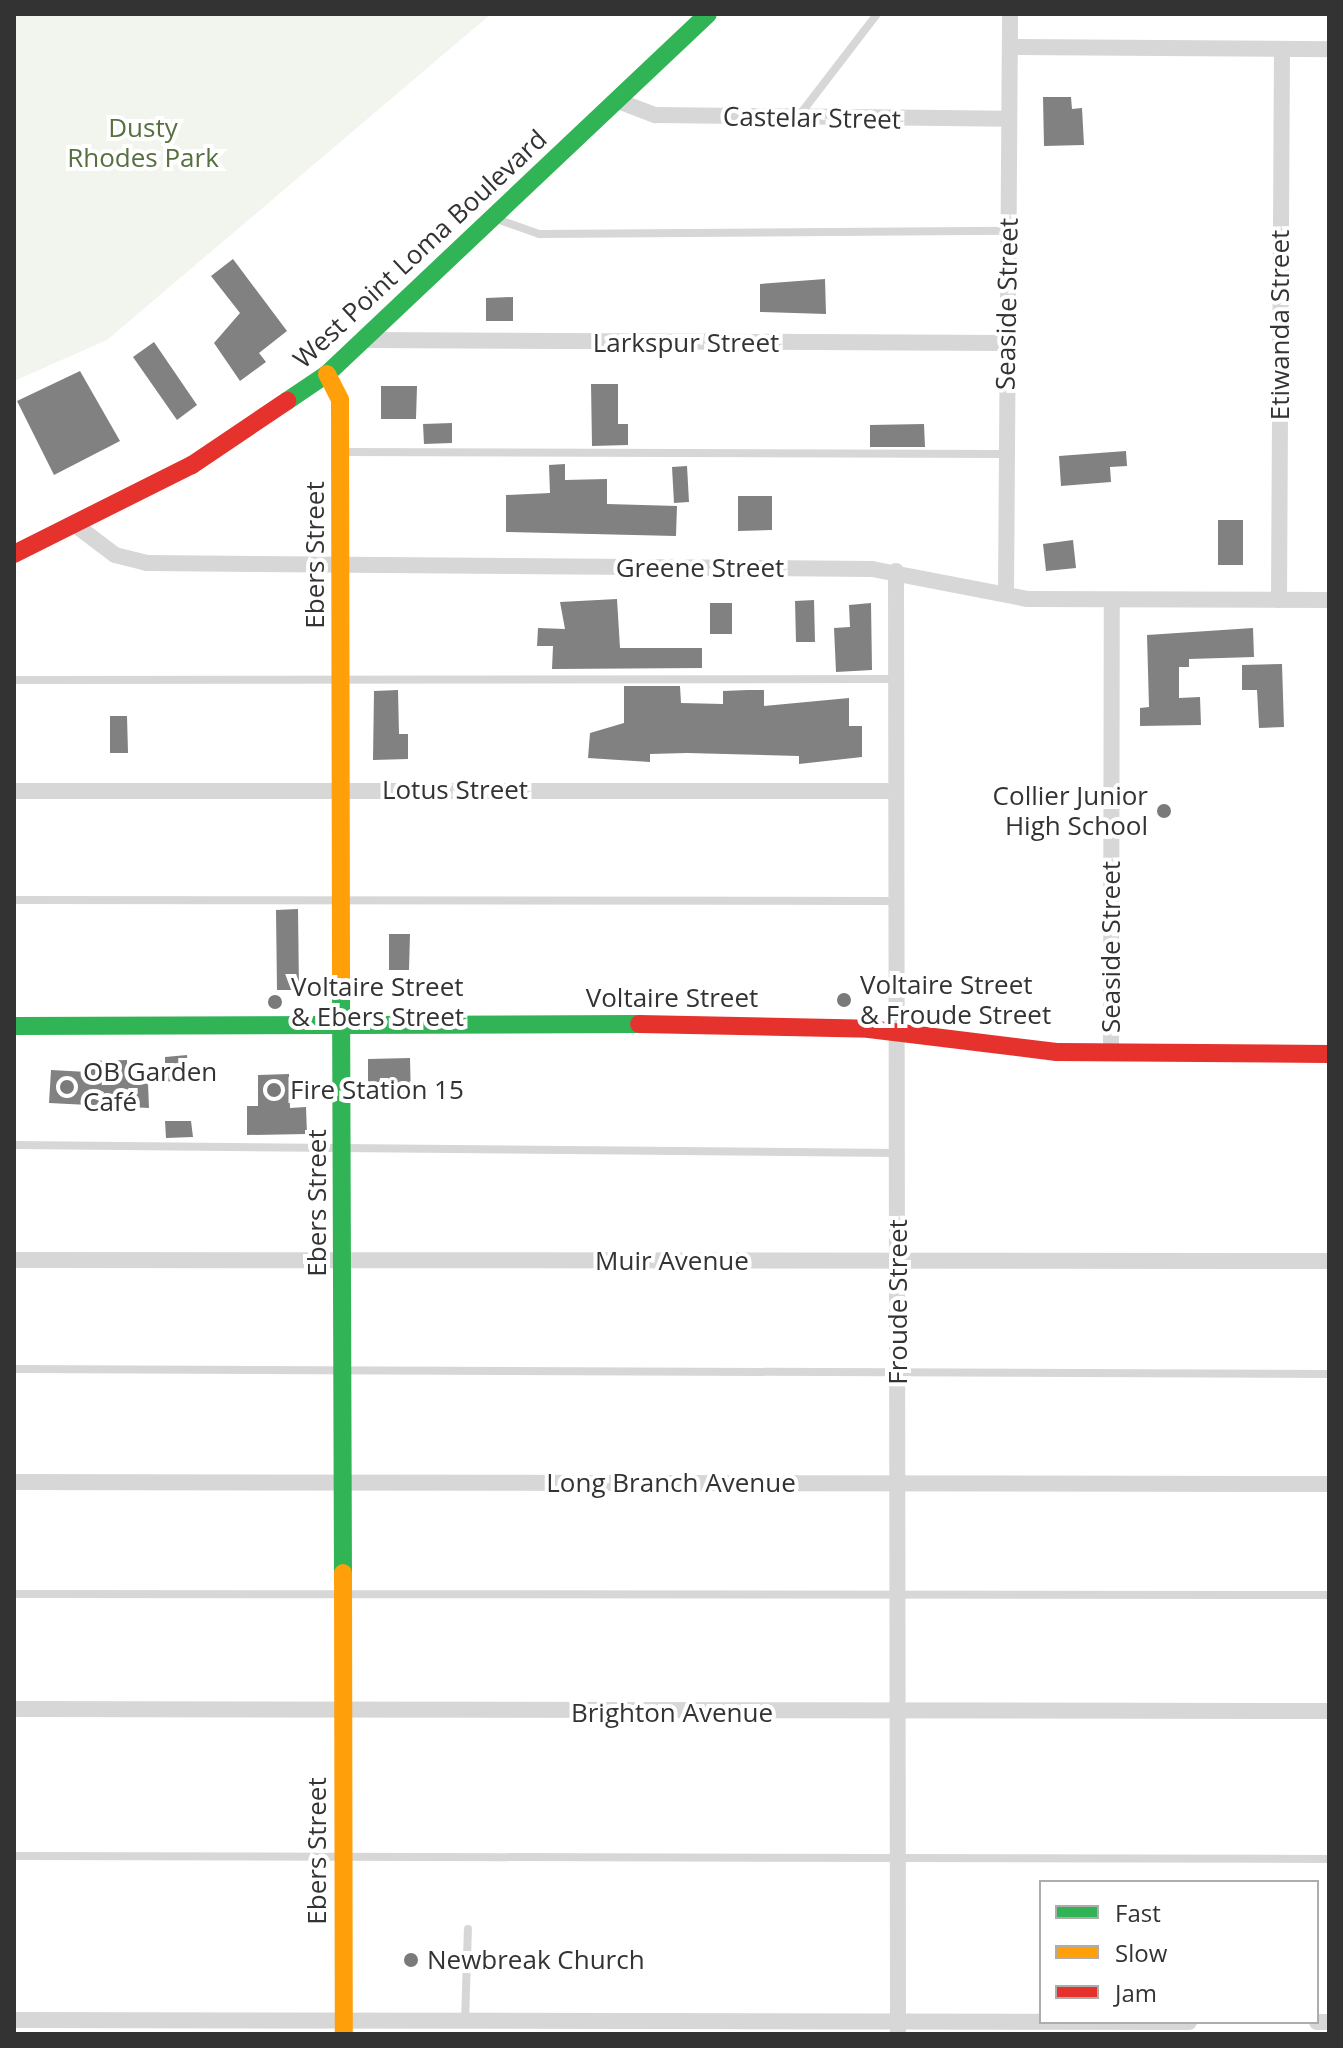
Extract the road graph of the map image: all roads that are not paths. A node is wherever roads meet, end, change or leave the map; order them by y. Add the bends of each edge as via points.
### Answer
1 (708, 14) edge
2 (877, 14) edge
3 (1010, 14) edge
4 (1011, 47) junction
5 (1329, 49) edge
6 (1282, 50) junction
7 (618, 101) junction
8 (798, 118) junction
9 (1008, 119) junction
10 (494, 218) junction
11 (1008, 231) junction
12 (365, 340) junction
13 (1006, 343) junction
14 (327, 374) junction
15 (340, 452) junction
16 (1005, 454) junction
17 (78, 527) junction
18 (14, 554) edge
19 (341, 567) junction
20 (896, 571) junction
21 (1006, 594) junction
22 (1279, 600) junction
23 (1329, 600) edge
24 (1112, 601) junction
25 (341, 676) junction
26 (897, 679) junction
27 (14, 680) edge
28 (14, 791) edge
29 (342, 791) junction
30 (896, 791) junction
31 (14, 900) edge
32 (896, 901) junction
33 (342, 905) junction
34 (343, 1024) junction
35 (14, 1026) edge
36 (895, 1032) junction
37 (1329, 1047) edge
38 (1111, 1053) junction
39 (1329, 1054) edge
40 (14, 1145) edge
41 (343, 1145) junction
42 (898, 1153) junction
43 (14, 1260) edge
44 (344, 1260) junction
45 (898, 1260) junction
46 (1329, 1261) edge
47 (343, 1368) junction
48 (14, 1369) edge
49 (897, 1372) junction
50 (1329, 1374) edge
51 (14, 1482) edge
52 (342, 1482) junction
53 (898, 1484) junction
54 (1329, 1484) edge
55 (14, 1594) edge
56 (340, 1594) junction
57 (898, 1594) junction
58 (1329, 1595) edge
59 (14, 1709) edge
60 (342, 1710) junction
61 (1329, 1711) edge
62 (897, 1714) junction
63 (14, 1856) edge
64 (343, 1859) junction
65 (1329, 1859) edge
66 (896, 1861) junction
67 (468, 1929) dead end
68 (14, 2020) edge
69 (465, 2023) junction
70 (1092, 2024) edge
71 (344, 2028) edge
72 (898, 2028) edge

1 - 7 main road, West Point Loma Boulevard
2 - 8 lane
3 - 4 street, Seaside Street
4 - 6 street
4 - 9 street, Seaside Street
5 - 6 street
6 - 22 street, Etiwanda Street
7 - 8 street, Castelar Street via 655,115
7 - 10 main road, West Point Loma Boulevard
8 - 9 street, Castelar Street
9 - 11 street, Seaside Street
10 - 11 lane via 539,234
10 - 12 main road, West Point Loma Boulevard
11 - 13 street, Seaside Street
12 - 13 street, Larkspur Street
12 - 14 main road, West Point Loma Boulevard
13 - 16 street, Seaside Street
14 - 15 main road, Ebers Street via 340,400
14 - 17 main road, West Point Loma Boulevard via 205,457
15 - 16 lane
15 - 19 main road, Ebers Street
16 - 21 street, Seaside Street
17 - 18 main road, West Point Loma Boulevard
17 - 19 street, Greene Street via 135,562
19 - 20 street, Greene Street
19 - 25 main road, Ebers Street
20 - 21 street, Greene Street
20 - 26 street, Froude Street
21 - 24 street, Greene Street
22 - 23 street, Greene Street
22 - 24 street, Greene Street
24 - 38 street, Seaside Street
25 - 26 lane
25 - 27 lane
25 - 29 main road, Ebers Street
26 - 30 street, Froude Street
28 - 29 street, Lotus Street
29 - 30 street, Lotus Street
29 - 33 main road, Ebers Street
30 - 32 street, Froude Street
31 - 33 lane
32 - 33 lane
32 - 36 street, Froude Street
33 - 34 main road, Ebers Street
34 - 35 main road, Voltaire Street
34 - 36 main road, Voltaire Street
34 - 41 main road, Ebers Street
36 - 38 main road, Voltaire Street
36 - 42 street, Froude Street
37 - 39 street
38 - 39 main road, Voltaire Street
40 - 41 lane
41 - 42 lane
41 - 44 main road, Ebers Street
42 - 45 street, Froude Street
43 - 44 street, Muir Avenue
44 - 45 street, Muir Avenue
44 - 47 main road, Ebers Street
45 - 46 street, Muir Avenue
45 - 49 street, Froude Street
47 - 48 lane
47 - 49 lane
47 - 52 main road, Ebers Street
49 - 50 lane
49 - 53 street, Froude Street
51 - 52 street, Long Branch Avenue
52 - 53 street, Long Branch Avenue
52 - 56 main road, Ebers Street
53 - 54 street, Long Branch Avenue
53 - 57 street, Froude Street
55 - 56 lane
56 - 57 lane
56 - 60 main road, Ebers Street
57 - 58 lane
57 - 62 street, Froude Street
59 - 60 street, Brighton Avenue
60 - 62 street, Brighton Avenue
60 - 64 main road, Ebers Street
61 - 62 street, Brighton Avenue
62 - 66 street, Froude Street
63 - 64 lane
64 - 66 lane
64 - 71 main road, Ebers Street
65 - 66 lane
66 - 72 street, Froude Street
67 - 69 lane
68 - 71 street
69 - 71 street
69 - 72 street
70 - 72 street

